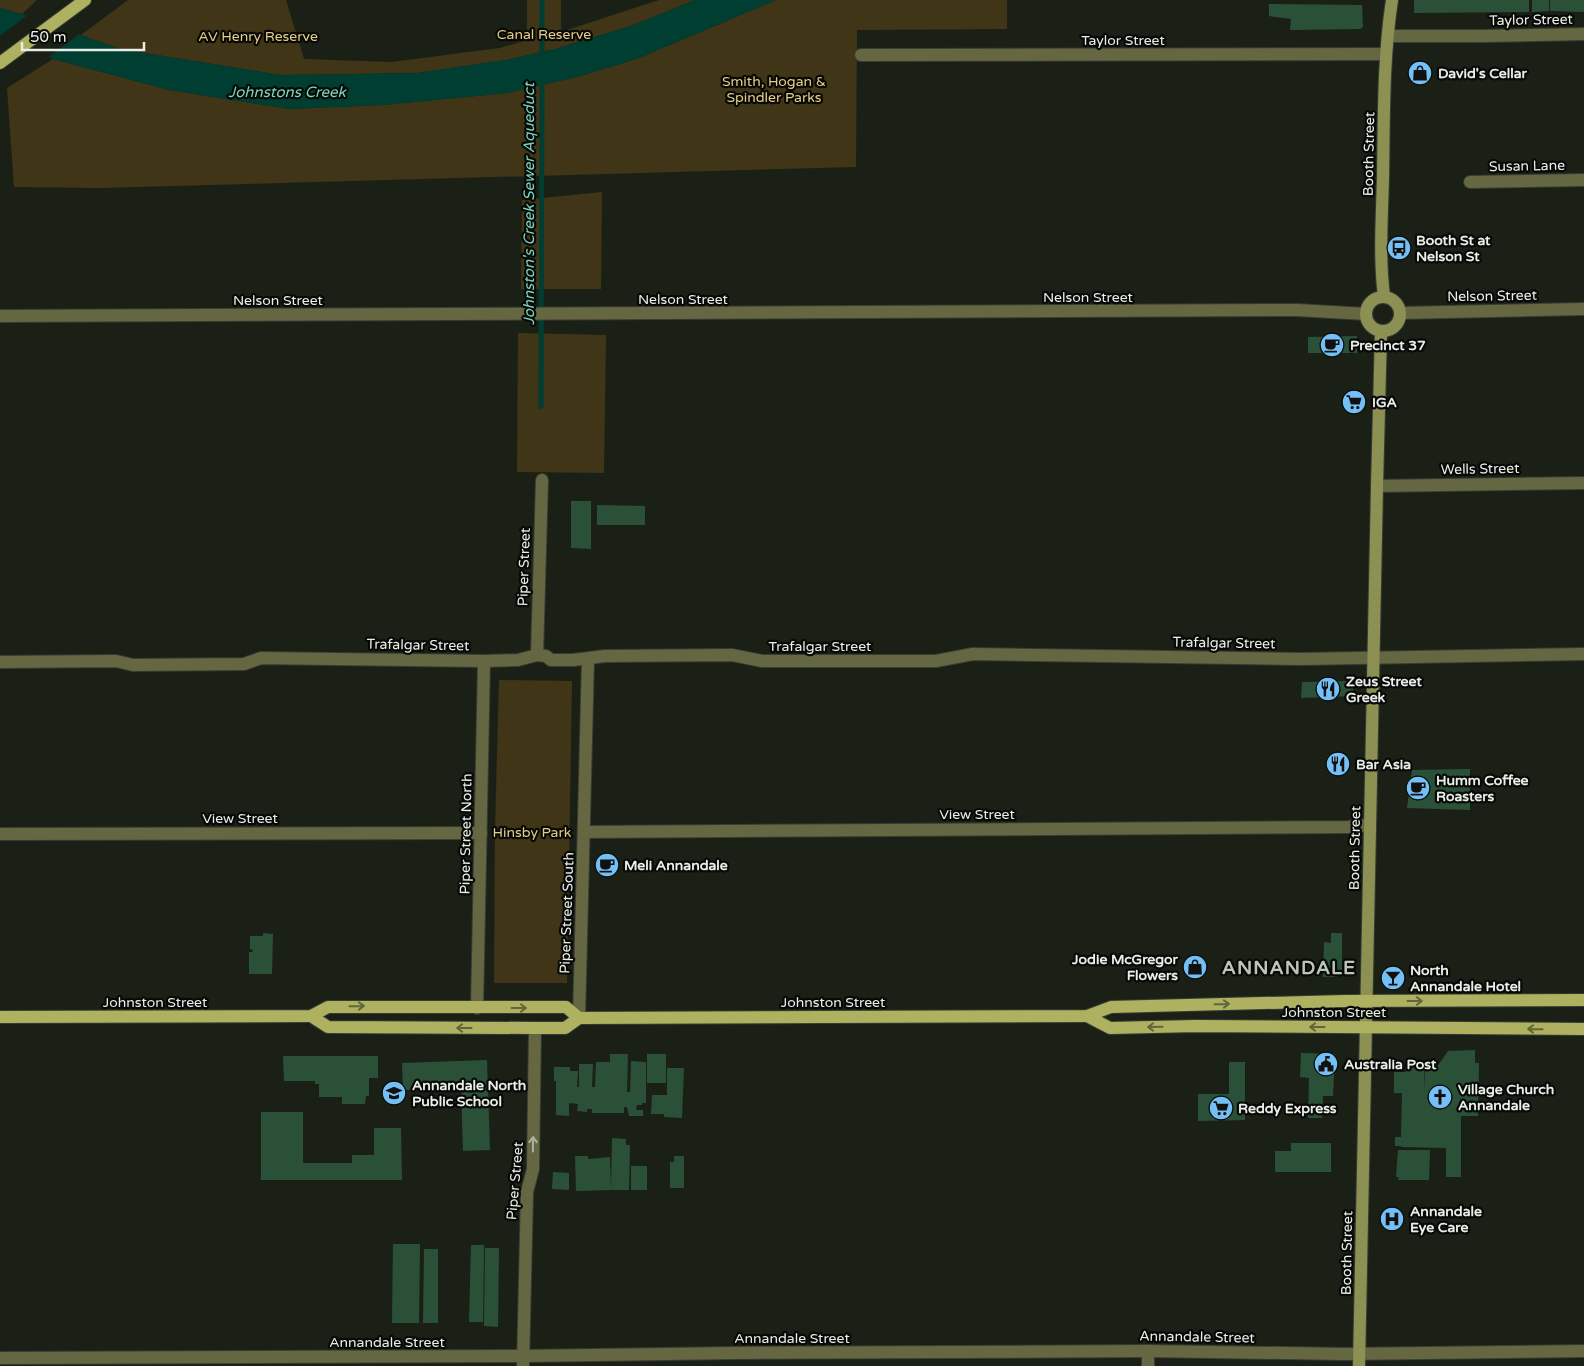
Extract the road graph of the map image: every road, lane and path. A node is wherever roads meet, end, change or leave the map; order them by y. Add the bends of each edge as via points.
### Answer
1 (85, 0) edge
2 (1391, 4) edge
3 (1584, 34) edge
4 (1389, 36) junction
5 (1386, 54) junction
6 (861, 55) dead end
7 (0, 63) edge
8 (1584, 180) edge
9 (1470, 182) dead end
10 (1384, 296) junction
11 (1584, 309) edge
12 (1401, 312) junction
13 (1366, 314) junction
14 (0, 316) edge
15 (1381, 331) junction
16 (542, 480) dead end
17 (1584, 483) edge
18 (1377, 486) junction
19 (1584, 654) edge
20 (537, 655) junction
21 (1374, 657) junction
22 (588, 659) junction
23 (484, 661) junction
24 (0, 662) edge
25 (1370, 825) junction
26 (584, 832) junction
27 (480, 833) junction
28 (0, 834) edge
29 (1584, 1000) edge
30 (1366, 1001) junction
31 (477, 1008) junction
32 (311, 1016) junction
33 (1087, 1016) junction
34 (0, 1017) edge
35 (579, 1018) junction
36 (1366, 1027) junction
37 (535, 1028) junction
38 (1584, 1029) edge
39 (1148, 1351) junction
40 (1584, 1351) edge
41 (734, 1352) junction
42 (942, 1352) junction
43 (0, 1358) edge
44 (1359, 1360) edge
45 (523, 1361) edge
46 (734, 1366) edge
47 (942, 1366) edge
48 (1148, 1366) edge

1 - 7 main road
2 - 4 main road, Booth Street
3 - 4 street, Taylor Street
4 - 5 main road, Booth Street
5 - 6 street, Taylor Street
5 - 10 main road, Booth Street
8 - 9 street, Susan Lane
10 - 12 main road via 1396,302
10 - 13 main road via 1372,300
11 - 12 street, Nelson Street
12 - 15 main road via 1396,326
13 - 14 street, Nelson Street via 1297,310
13 - 15 main road via 1369,324
15 - 18 main road, Booth Street
16 - 20 street, Piper Street
17 - 18 street, Wells Street
18 - 21 main road, Booth Street
19 - 21 street, Trafalgar Street
20 - 22 street, Trafalgar Street via 551,660
20 - 23 street, Trafalgar Street via 518,660
21 - 22 street, Trafalgar Street via 1301,659 973,654 936,661 762,661 732,655 605,656
21 - 25 main road, Booth Street
22 - 26 street, Piper Street South
23 - 24 street, Trafalgar Street via 261,658 244,664
23 - 27 street, Piper Street North
25 - 26 street, View Street
25 - 30 main road, Booth Street
26 - 35 street, Piper Street South
27 - 28 street, View Street
27 - 31 street, Piper Street North
30 -> 29 main road, Johnston Street
33 -> 30 main road, Johnston Street via 1111,1006
30 - 36 main road, Booth Street
32 -> 31 main road, Johnston Street via 328,1007
31 -> 35 main road, Johnston Street via 566,1007
32 - 34 main road, Johnston Street
37 -> 32 main road, Johnston Street via 328,1027
33 - 35 main road, Johnston Street
36 -> 33 main road, Johnston Street via 1110,1028
35 - 37 main road, Johnston Street via 565,1028
38 -> 36 main road, Johnston Street
36 - 44 main road, Booth Street
45 -> 37 street, Piper Street via 527,1192 533,1169
39 - 42 street, Annandale Street
39 - 44 street, Annandale Street
39 - 48 street
40 - 44 street, Annandale Street
41 - 42 street, Annandale Street
41 - 45 street, Annandale Street
41 - 46 street
42 - 47 street
43 - 45 street, Annandale Street

